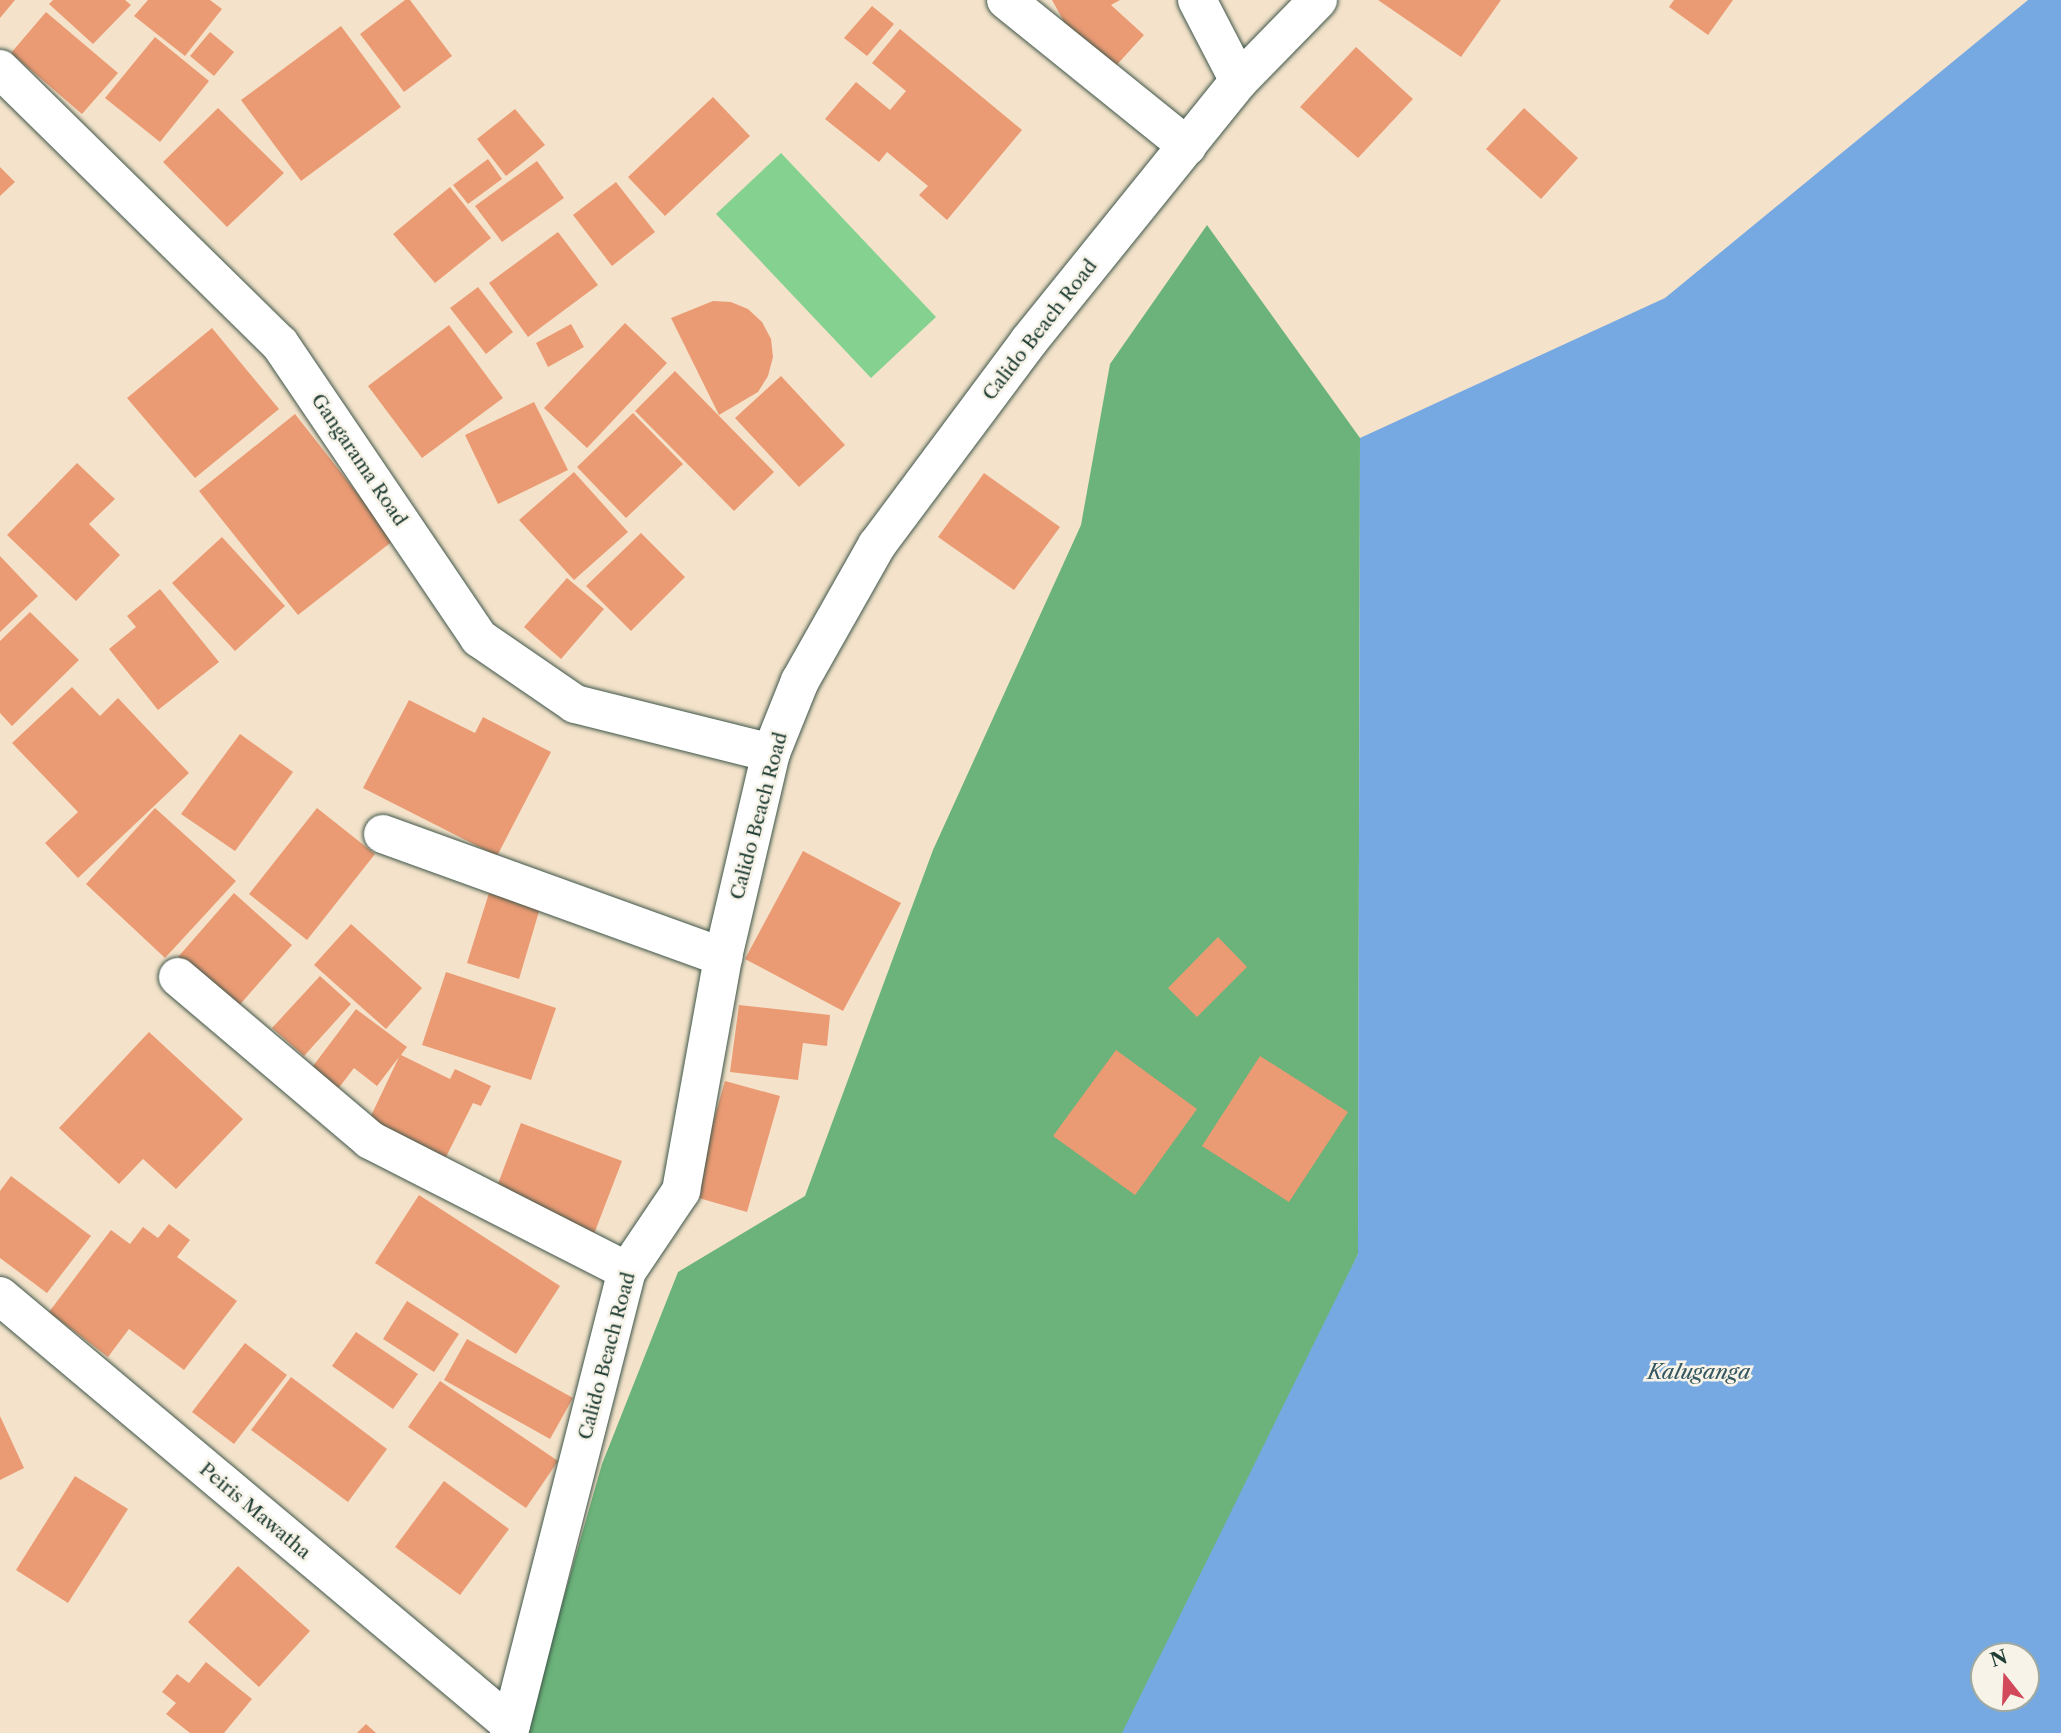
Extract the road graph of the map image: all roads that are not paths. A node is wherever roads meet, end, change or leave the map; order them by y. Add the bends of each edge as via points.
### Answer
1 (1006, 0) edge
2 (1197, 0) edge
3 (1318, 0) edge
4 (0, 69) edge
5 (1239, 81) junction
6 (1187, 146) junction
7 (771, 753) junction
8 (383, 834) dead end
9 (723, 957) junction
10 (178, 977) dead end
11 (627, 1270) junction
12 (0, 1296) edge
13 (510, 1729) edge

1 - 6 street
2 - 5 street
3 - 5 street, Calido Beach Road
4 - 7 street, Gangarama Road via 280,344 479,638 575,704
5 - 6 street, Calido Beach Road
6 - 7 street, Calido Beach Road via 1029,341 877,545 800,681
7 - 9 street, Calido Beach Road
8 - 9 street
9 - 11 street, Calido Beach Road via 681,1191
10 - 11 street via 370,1140
11 - 13 street, Calido Beach Road
12 - 13 street, Peiris Mawatha

